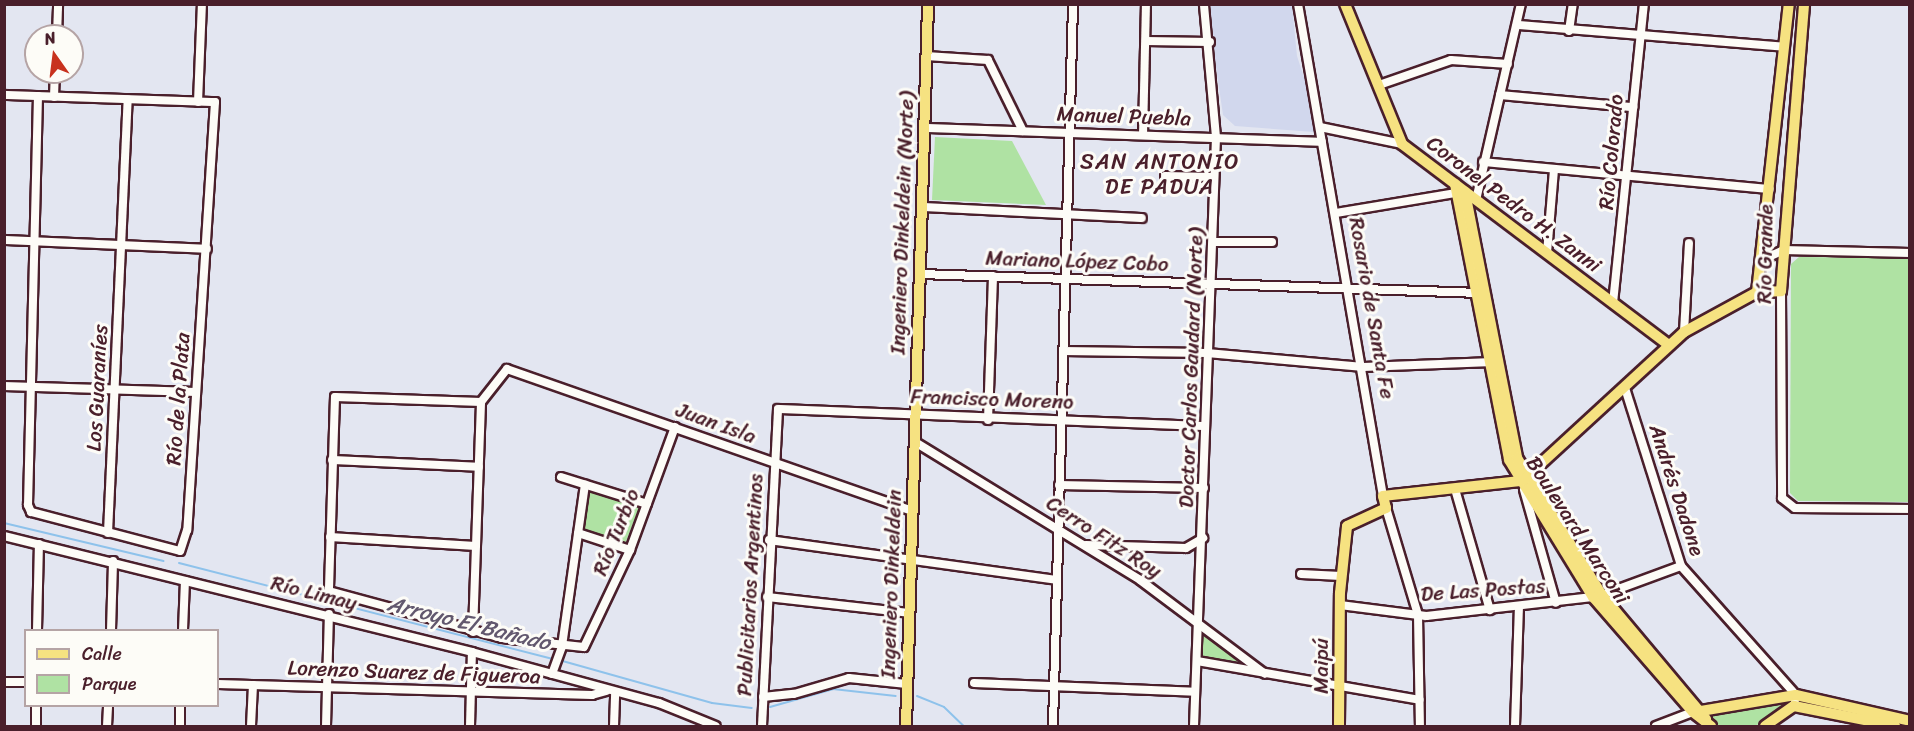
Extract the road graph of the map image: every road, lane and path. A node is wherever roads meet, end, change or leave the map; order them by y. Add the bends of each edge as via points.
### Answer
1 (58, 4) edge
2 (202, 4) edge
3 (928, 4) edge
4 (1073, 4) edge
5 (1146, 4) edge
6 (1204, 4) edge
7 (1298, 4) edge
8 (1345, 4) edge
9 (1521, 4) edge
10 (1573, 4) edge
11 (1644, 4) edge
12 (1790, 4) edge
13 (1804, 4) edge
14 (57, 24) edge
15 (1519, 25) junction
16 (1569, 31) junction
17 (1641, 37) junction
18 (1146, 41) junction
19 (1210, 42) junction
20 (1784, 48) junction
21 (926, 56) junction
22 (1508, 64) junction
23 (55, 84) edge
24 (1379, 85) junction
25 (4, 95) edge
26 (1500, 95) junction
27 (38, 96) junction
28 (54, 97) junction
29 (128, 99) junction
30 (198, 102) junction
31 (1633, 107) junction
32 (1320, 127) junction
33 (925, 128) junction
34 (1023, 131) junction
35 (1070, 132) junction
36 (1143, 135) junction
37 (1216, 137) junction
38 (1323, 141) junction
39 (1402, 144) junction
40 (1483, 162) junction
41 (1554, 169) junction
42 (1165, 176) dead end
43 (1214, 177) junction
44 (1628, 177) junction
45 (1459, 189) junction
46 (1770, 189) junction
47 (1476, 200) junction
48 (922, 207) junction
49 (1067, 213) junction
50 (1336, 213) junction
51 (1142, 218) dead end
52 (4, 240) edge
53 (34, 240) junction
54 (1213, 242) junction
55 (1272, 242) dead end
56 (1689, 243) dead end
57 (122, 244) junction
58 (207, 249) junction
59 (1783, 250) junction
60 (1910, 253) edge
61 (1547, 254) junction
62 (1762, 260) junction
63 (920, 274) junction
64 (993, 276) junction
65 (1064, 279) junction
66 (1212, 282) junction
67 (1349, 289) junction
68 (1781, 291) junction
69 (1757, 292) junction
70 (1480, 293) junction
71 (1613, 303) junction
72 (1684, 332) junction
73 (1669, 345) junction
74 (1063, 351) junction
75 (1207, 353) junction
76 (1493, 362) junction
77 (1363, 367) junction
78 (4, 386) edge
79 (30, 386) junction
80 (1625, 388) junction
81 (115, 390) junction
82 (196, 392) junction
83 (482, 402) junction
84 (778, 409) joint
85 (915, 416) junction
86 (988, 420) junction
87 (1060, 422) junction
88 (1205, 426) junction
89 (675, 427) junction
90 (915, 442) junction
91 (332, 460) junction
92 (774, 464) junction
93 (479, 467) junction
94 (561, 477) dead end
95 (1525, 479) junction
96 (1059, 484) junction
97 (585, 485) junction
98 (1204, 488) junction
99 (1455, 489) junction
100 (1383, 496) junction
101 (647, 504) junction
102 (1386, 508) junction
103 (1910, 509) edge
104 (912, 511) junction
105 (1059, 528) junction
106 (108, 533) junction
107 (578, 533) junction
108 (4, 536) edge
109 (330, 537) junction
110 (1203, 538) junction
111 (769, 540) junction
112 (39, 544) junction
113 (1086, 544) junction
114 (476, 546) junction
115 (630, 550) junction
116 (910, 560) junction
117 (113, 561) junction
118 (1681, 566) junction
119 (1301, 574) dead end
120 (1341, 576) junction
121 (1056, 580) junction
122 (185, 581) junction
123 (1597, 596) junction
124 (767, 597) junction
125 (1556, 603) junction
126 (1340, 605) junction
127 (1519, 607) junction
128 (1490, 610) junction
129 (909, 613) junction
130 (329, 614) junction
131 (1418, 615) junction
132 (1198, 625) junction
133 (37, 629) edge
134 (111, 629) edge
135 (183, 629) edge
136 (473, 632) junction
137 (560, 650) junction
138 (472, 652) junction
139 (1197, 661) junction
140 (554, 671) junction
141 (1265, 674) junction
142 (4, 682) edge
143 (24, 682) edge
144 (974, 682) dead end
145 (219, 684) edge
146 (907, 684) junction
147 (253, 685) junction
148 (1054, 685) junction
149 (1340, 687) junction
150 (327, 688) junction
151 (471, 691) junction
152 (611, 691) junction
153 (1195, 692) junction
154 (763, 697) junction
155 (1420, 700) junction
156 (1795, 700) junction
157 (36, 707) edge
158 (108, 707) edge
159 (180, 707) edge
160 (1697, 711) junction
161 (1910, 721) edge
162 (1709, 725) edge
163 (36, 726) edge
164 (107, 726) edge
165 (180, 726) edge
166 (251, 726) edge
167 (326, 726) edge
168 (470, 726) edge
169 (614, 726) edge
170 (716, 726) edge
171 (762, 726) edge
172 (906, 726) edge
173 (1053, 726) edge
174 (1194, 726) edge
175 (1339, 726) edge
176 (1420, 726) edge
177 (1515, 726) edge
178 (1656, 726) edge
179 (1765, 726) edge
180 (1894, 726) edge

1 - 14 street
2 - 30 street
3 - 21 main road, Ingeniero Dinkeldein (Norte)
4 - 35 street
5 - 18 street
6 - 19 street, Doctor Carlos Gaudard (Norte)
7 - 32 street, Rosario de Santa Fe
8 - 24 main road
9 - 15 street
10 - 16 street
11 - 17 street, Río Colorado
12 - 20 main road, Río Grande
13 - 59 main road, Río Grande
15 - 16 street
15 - 22 street
16 - 17 street
17 - 20 street
17 - 31 street, Río Colorado
18 - 19 street
18 - 36 street
19 - 37 street, Doctor Carlos Gaudard (Norte)
20 - 46 main road, Río Grande
21 - 33 main road, Ingeniero Dinkeldein (Norte)
21 - 34 street via 988,60
22 - 24 street via 1451,60
22 - 26 street
23 - 28 street
24 - 39 main road
25 - 27 street
26 - 31 street
26 - 40 street
27 - 28 street
27 - 53 street
28 - 29 street
29 - 30 street
29 - 57 street, Los Guaraníes
30 - 58 street, Río de la Plata via 215,102
31 - 44 street, Río Colorado
32 - 38 street, Rosario de Santa Fe
32 - 39 street, Coronel Pedro H. Zanni
33 - 34 street, Manuel Puebla
33 - 48 main road, Ingeniero Dinkeldein (Norte)
34 - 35 street, Manuel Puebla
35 - 36 street, Manuel Puebla
35 - 49 street
36 - 37 street, Manuel Puebla
37 - 38 street, Manuel Puebla
37 - 43 street, Doctor Carlos Gaudard (Norte)
38 - 50 street, Rosario de Santa Fe
39 - 45 main road, Coronel Pedro H. Zanni
40 - 41 street
40 - 47 street
41 - 44 street
41 - 61 street
42 - 43 street
43 - 54 street, Doctor Carlos Gaudard (Norte)
44 - 46 street
44 - 71 street, Río Colorado
45 - 47 main road, Coronel Pedro H. Zanni
45 - 50 street
45 - 70 main road, Boulevard Marconi
46 - 62 main road, Río Grande
47 - 61 main road, Coronel Pedro H. Zanni
48 - 49 street
48 - 63 main road, Ingeniero Dinkeldein (Norte)
49 - 51 street
49 - 65 street
50 - 67 street, Rosario de Santa Fe
52 - 53 street
53 - 57 street
53 - 79 street
54 - 55 street
54 - 66 street, Doctor Carlos Gaudard (Norte)
56 - 72 street
57 - 58 street
57 - 81 street, Los Guaraníes
58 - 82 street, Río de la Plata
59 - 60 street
59 - 62 street
59 - 68 main road, Río Grande
61 - 71 main road, Coronel Pedro H. Zanni
62 - 69 main road, Río Grande
63 - 64 street, Mariano López Cobo
63 - 85 main road, Ingeniero Dinkeldein (Norte)
64 - 65 street, Mariano López Cobo
64 - 86 street
65 - 66 street, Mariano López Cobo
65 - 74 street
66 - 67 street, Mariano López Cobo
66 - 75 street, Doctor Carlos Gaudard (Norte)
67 - 70 street, Mariano López Cobo
67 - 77 street, Rosario de Santa Fe
68 - 69 main road
68 - 103 street, Río Grande via 1780,491 1786,503 1795,508
69 - 72 main road
70 - 76 main road, Boulevard Marconi
71 - 73 main road, Coronel Pedro H. Zanni
72 - 73 main road
73 - 80 main road
74 - 75 street
74 - 87 street
75 - 77 street
75 - 88 street, Doctor Carlos Gaudard (Norte)
76 - 77 street
76 - 95 main road, Boulevard Marconi via 1509,460
77 - 100 street, Rosario de Santa Fe
78 - 79 street
79 - 81 street
79 - 106 street via 31,512
80 - 95 main road
80 - 118 street, Andrés Dadone
81 - 82 street
81 - 106 street, Los Guaraníes
82 - 106 street, Río de la Plata via 187,530 180,551
83 - 89 street, Juan Isla via 507,369
83 - 91 street via 335,398
83 - 93 street
84 - 85 street, Francisco Moreno
84 - 92 street, Publicitarios Argentinos
85 - 86 street, Francisco Moreno
85 - 90 main road, Ingeniero Dinkeldein (Norte)
86 - 87 street, Francisco Moreno
87 - 88 street, Francisco Moreno
87 - 96 street
88 - 98 street, Doctor Carlos Gaudard (Norte)
89 - 92 street, Juan Isla
89 - 101 street, Río Turbio
90 - 104 main road, Ingeniero Dinkeldein
90 - 105 street, Cerro Fitz Roy
91 - 93 street
91 - 109 street
92 - 104 street, Juan Isla
92 - 111 street, Publicitarios Argentinos
93 - 114 street
94 - 97 street
95 - 99 main road
95 - 123 main road, Boulevard Marconi
95 - 125 street
96 - 98 street
96 - 105 street
97 - 101 street
97 - 107 street
98 - 110 street, Doctor Carlos Gaudard (Norte)
99 - 100 main road
99 - 128 street
100 - 102 main road, Rosario de Santa Fe
101 - 115 street, Río Turbio
102 - 120 main road, Maipú via 1347,526
102 - 131 street, Rosario de Santa Fe
104 - 116 main road, Ingeniero Dinkeldein
105 - 113 street, Cerro Fitz Roy
105 - 121 street
107 - 115 street
107 - 137 street
108 - 112 street, Río Limay
109 - 114 street
109 - 136 street via 329,591
110 - 113 street via 1186,548
110 - 132 street, Doctor Carlos Gaudard (Norte)
111 - 116 street
111 - 124 street, Publicitarios Argentinos
112 - 117 street, Río Limay
112 - 133 street
113 - 132 street, Cerro Fitz Roy
114 - 136 street
115 - 137 street, Río Turbio via 584,647
116 - 121 street
116 - 129 main road, Ingeniero Dinkeldein
117 - 122 street, Río Limay
117 - 134 street
118 - 123 street, De Las Postas
118 - 156 street, Andrés Dadone
119 - 120 street
120 - 126 main road, Maipú
121 - 148 street
122 - 130 street, Río Limay
122 - 135 street
123 - 125 street, De Las Postas
123 - 160 main road, Boulevard Marconi
124 - 129 street
124 - 154 street, Publicitarios Argentinos
125 - 127 street, De Las Postas
126 - 131 street, De Las Postas
126 - 149 main road, Maipú
127 - 128 street, De Las Postas
127 - 177 street
128 - 131 street, De Las Postas
129 - 146 main road, Ingeniero Dinkeldein
130 - 138 street, Río Limay
130 - 150 street
131 - 155 street, Rosario de Santa Fe
132 - 139 street, Doctor Carlos Gaudard (Norte)
132 - 141 street, Cerro Fitz Roy
136 - 137 street
137 - 140 street
138 - 140 street, Río Limay
138 - 151 street
139 - 141 street
139 - 153 street, Doctor Carlos Gaudard (Norte)
140 - 152 street, Río Limay
141 - 149 street
142 - 143 street
144 - 148 street
145 - 147 street, Lorenzo Suarez de Figueroa
146 - 154 street via 849,678
146 - 172 main road, Ingeniero Dinkeldein
147 - 150 street, Lorenzo Suarez de Figueroa
147 - 166 street
148 - 153 street
148 - 173 street
149 - 155 street
149 - 175 main road, Maipú
150 - 151 street, Lorenzo Suarez de Figueroa
150 - 167 street
151 - 152 street, Lorenzo Suarez de Figueroa via 592,695
151 - 168 street
152 - 169 street
152 - 170 street, Río Limay via 659,703
153 - 174 street, Doctor Carlos Gaudard (Norte)
154 - 171 street, Publicitarios Argentinos
155 - 176 street, Rosario de Santa Fe
156 - 160 main road
156 - 161 main road
156 - 179 main road
156 - 180 main road
157 - 163 street
158 - 164 street
159 - 165 street
160 - 162 main road, Boulevard Marconi
160 - 178 street

